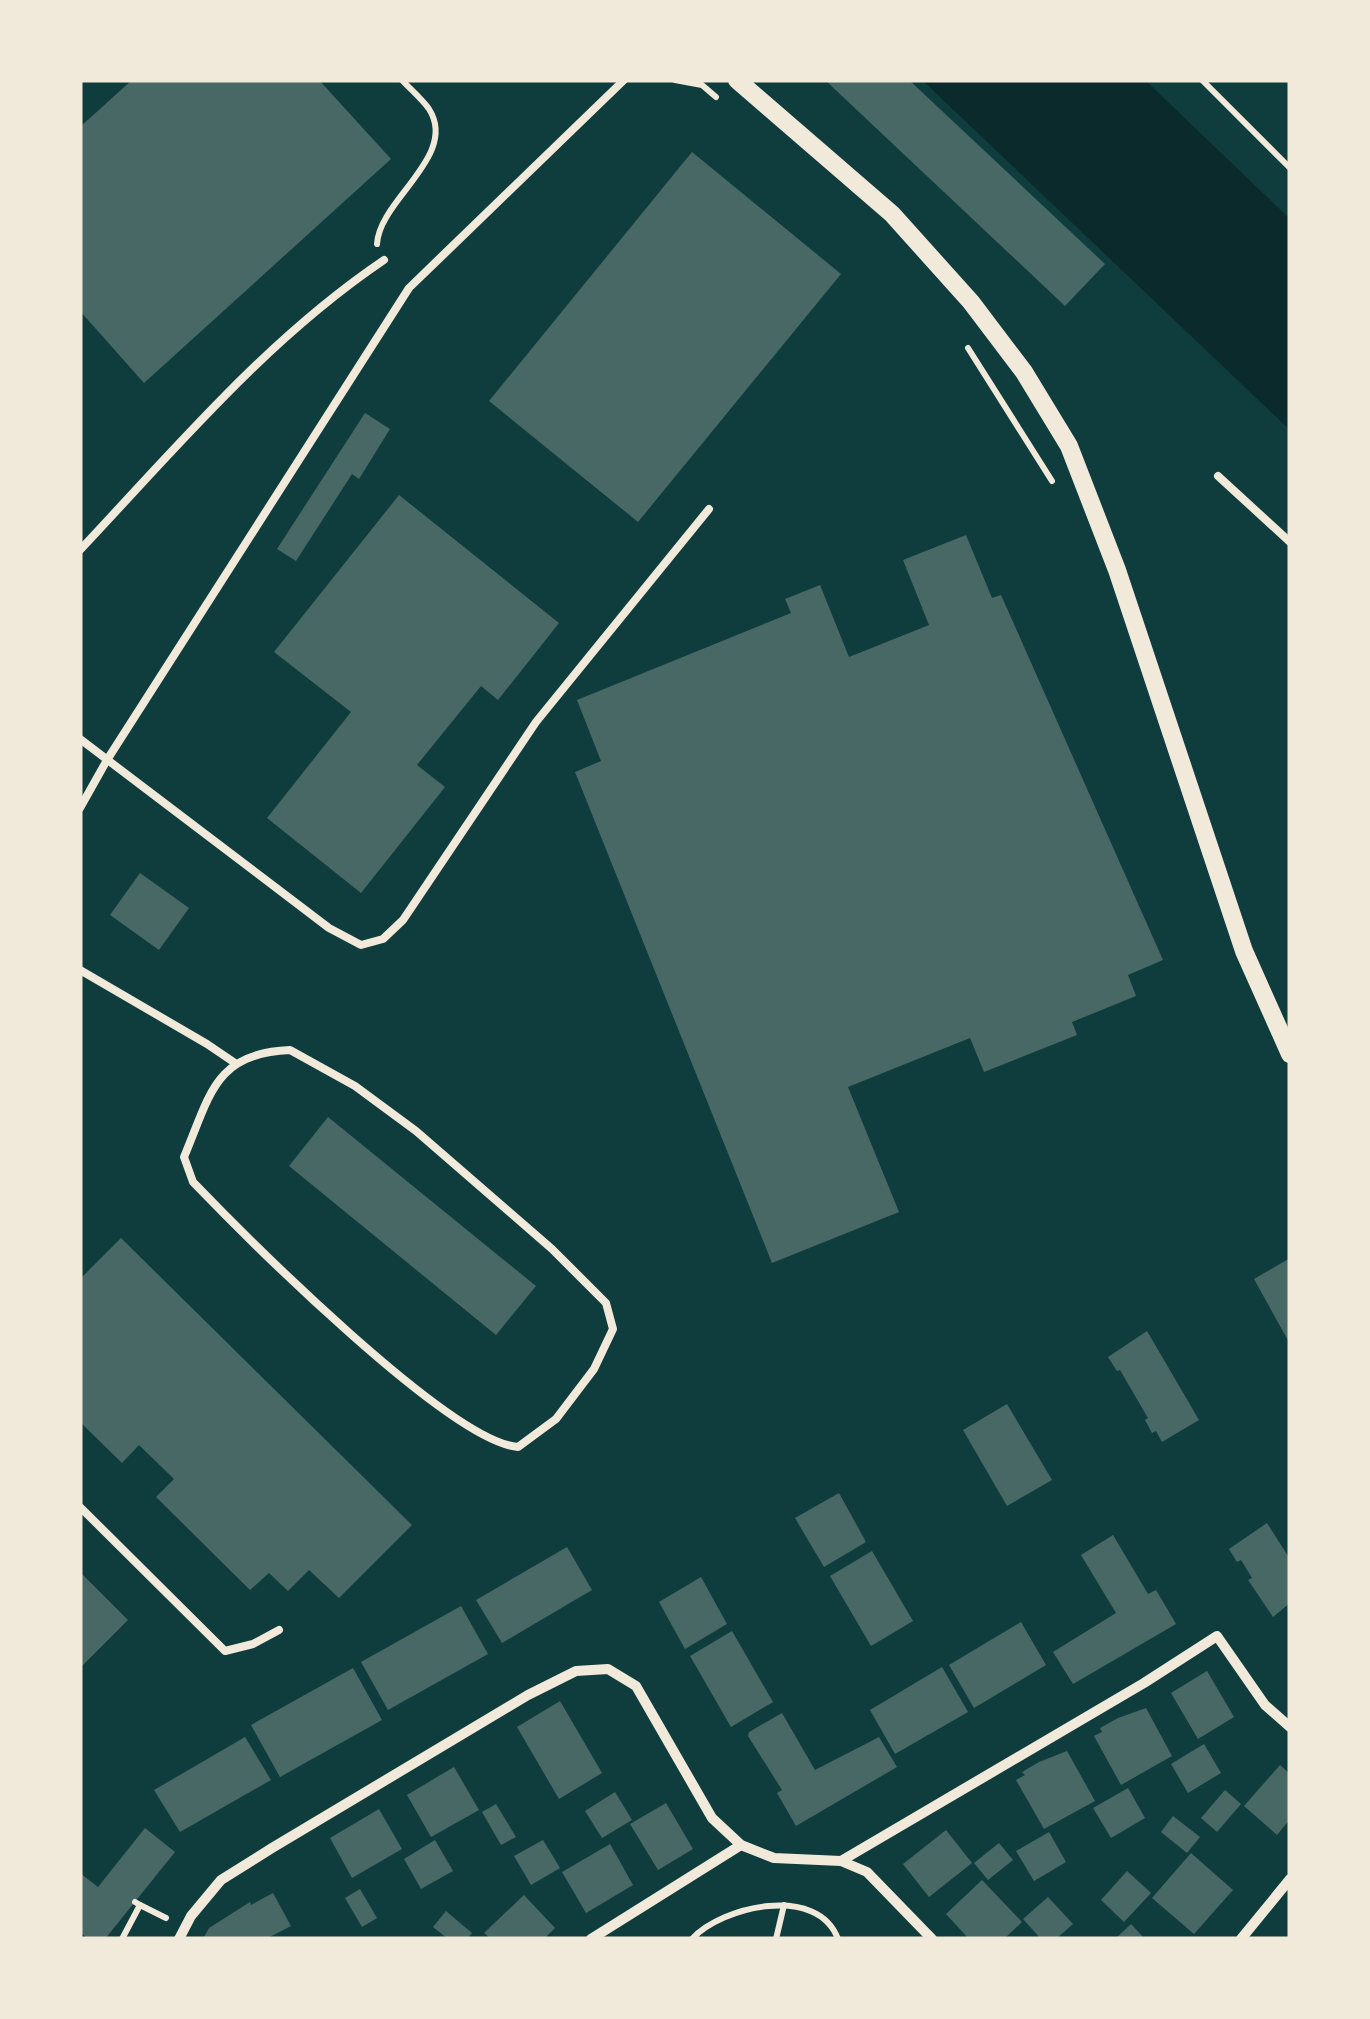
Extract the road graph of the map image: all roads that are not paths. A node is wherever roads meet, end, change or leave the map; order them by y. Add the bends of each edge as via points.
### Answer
1 (624, 80) edge
2 (737, 80) edge
3 (384, 260) road end
4 (1218, 476) dead end
5 (709, 509) dead end
6 (1290, 542) edge
7 (80, 550) edge
8 (80, 739) edge
9 (107, 760) junction
10 (80, 808) edge
11 (80, 970) edge
12 (1288, 1052) edge
13 (235, 1063) junction
14 (80, 1507) edge
15 (278, 1630) dead end
16 (1290, 1727) edge
17 (741, 1845) junction
18 (841, 1861) junction
19 (1290, 1880) edge
20 (179, 1939) edge
21 (591, 1939) edge
22 (932, 1939) edge
23 (1242, 1939) edge

1 - 9 lane via 410,288
2 - 12 street via 892,214 971,302 1069,446 1244,952
3 - 7 lane via 245,373
4 - 6 lane
5 - 9 lane via 536,722 403,920 384,938 361,945 329,928
8 - 9 lane
9 - 10 lane
11 - 13 lane
13 - 13 lane via 260,1051 290,1050 355,1086 416,1130 606,1303 613,1329 594,1370 556,1420 518,1447 504,1446 452,1416 345,1328 192,1182 184,1157 213,1089
14 - 15 lane via 224,1651
16 - 18 street via 1217,1636
17 - 18 street via 774,1858
17 - 20 street via 712,1818 636,1686 608,1669 576,1671 222,1880
17 - 21 street
18 - 22 street via 867,1872
19 - 23 street

